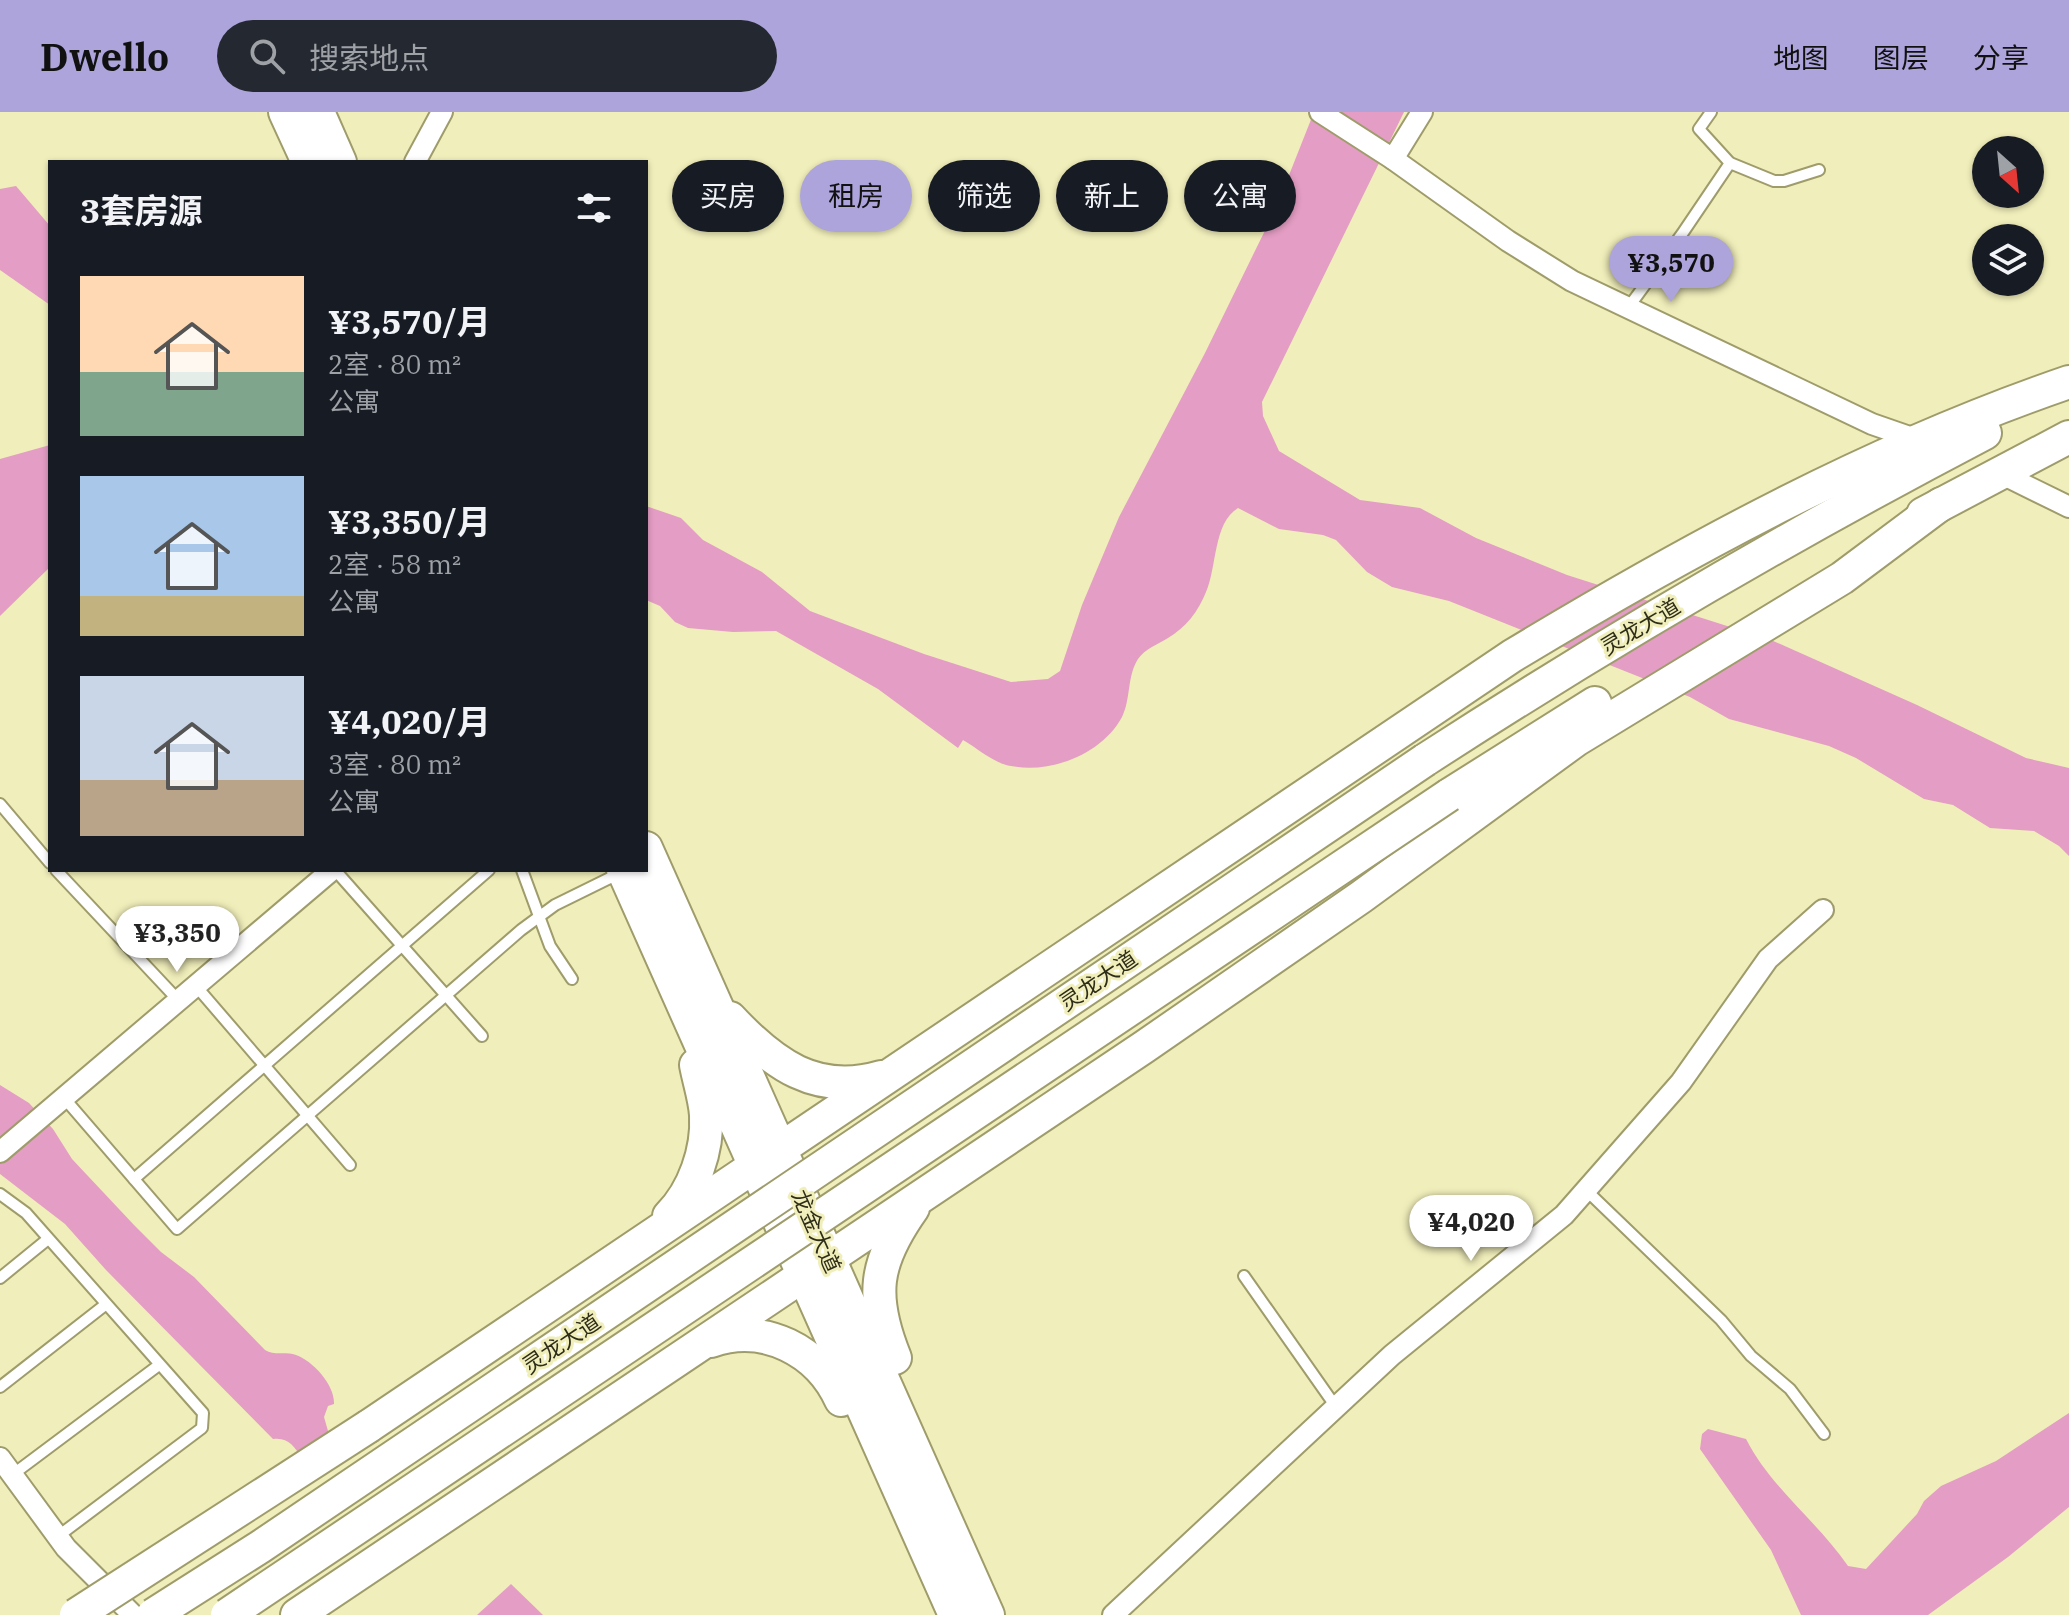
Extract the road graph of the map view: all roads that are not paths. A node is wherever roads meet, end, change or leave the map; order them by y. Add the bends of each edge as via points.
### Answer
1 (285, 112) edge
2 (318, 112) edge
3 (442, 112) edge
4 (1320, 112) edge
5 (1422, 112) edge
6 (1711, 112) edge
7 (1393, 159) junction
8 (307, 160) edge
9 (339, 160) edge
10 (416, 160) edge
11 (1730, 163) junction
12 (1819, 170) dead end
13 (1628, 308) junction
14 (2069, 382) edge
15 (2069, 390) edge
16 (2069, 437) edge
17 (1919, 441) junction
18 (1950, 452) junction
19 (2000, 473) junction
20 (1941, 504) junction
21 (2069, 507) edge
22 (0, 804) edge
23 (648, 854) edge
24 (48, 861) edge
25 (58, 872) edge
26 (332, 872) edge
27 (336, 872) edge
28 (487, 872) edge
29 (523, 872) edge
30 (619, 872) edge
31 (624, 872) edge
32 (1823, 910) dead end
33 (539, 917) junction
34 (402, 946) junction
35 (572, 979) dead end
36 (196, 986) junction
37 (446, 995) junction
38 (179, 1001) junction
39 (699, 1004) junction
40 (482, 1036) dead end
41 (265, 1066) junction
42 (892, 1073) junction
43 (58, 1105) junction
44 (308, 1115) junction
45 (0, 1152) edge
46 (767, 1157) junction
47 (350, 1165) dead end
48 (134, 1179) junction
49 (1586, 1190) junction
50 (0, 1194) edge
51 (923, 1195) junction
52 (48, 1239) junction
53 (641, 1242) junction
54 (816, 1266) junction
55 (1244, 1276) dead end
56 (0, 1278) edge
57 (105, 1305) junction
58 (690, 1351) junction
59 (159, 1365) junction
60 (0, 1387) edge
61 (1336, 1407) junction
62 (1824, 1434) dead end
63 (0, 1458) edge
64 (12, 1475) junction
65 (57, 1537) junction
66 (966, 1565) junction
67 (949, 1602) edge
68 (76, 1615) edge
69 (133, 1615) edge
70 (153, 1615) edge
71 (227, 1615) edge
72 (297, 1615) edge
73 (988, 1615) edge
74 (1113, 1615) edge

1 - 8 main road
2 - 9 main road
3 - 10 street
4 - 7 street
5 - 7 street
6 - 11 lane via 1699,129
7 - 13 street via 1539,262
11 - 12 lane via 1774,181
11 - 13 lane
13 - 17 street via 1872,424
14 - 17 main road
15 - 18 main road, 灵龙大道
16 - 19 main road, 灵龙大道
17 - 18 street
17 - 42 main road via 1791,501 1566,623
18 - 70 main road, 灵龙大道, bridge via 1720,579 1425,760
19 - 20 main road, 灵龙大道
19 - 21 street
20 - 51 main road via 1842,578 1576,740 1361,897
20 - 71 main road, 灵龙大道, bridge via 1775,596 1449,795
22 - 24 lane
23 - 39 main road, 龙金大道
25 - 38 lane
26 - 36 street
27 - 34 lane
28 - 34 lane
29 - 33 lane
30 - 33 lane
31 - 39 main road, 龙金大道
32 - 49 street via 1768,959 1681,1082
33 - 35 lane
33 - 37 lane
34 - 37 lane
34 - 41 lane
36 - 38 street
36 - 41 lane
37 - 40 lane
37 - 44 lane
38 - 43 street
39 - 42 main road via 801,1075 848,1083
39 - 46 main road, 龙金大道
39 - 53 main road via 703,1147 685,1195
41 - 44 lane
41 - 48 lane
42 - 46 main road
43 - 45 street
43 - 48 lane
44 - 47 lane
44 - 48 lane via 177,1229
46 - 53 main road
46 - 54 main road, 龙金大道
49 - 61 street via 1564,1215
49 - 62 lane via 1790,1389
50 - 52 lane
51 - 54 main road
51 - 66 main road via 886,1252 879,1307 947,1489
52 - 56 lane
52 - 57 lane
53 - 68 main road, bridge
54 - 58 main road
54 - 66 main road, 龙金大道
54 - 67 main road, 龙金大道
55 - 61 lane
57 - 59 lane
57 - 60 lane
58 - 67 main road via 732,1336 764,1337 795,1348 819,1365 835,1386 905,1538
58 - 72 main road
59 - 64 lane
59 - 65 lane via 203,1413 202,1428
61 - 74 street
63 - 64 street
64 - 65 street
65 - 69 street
66 - 73 main road, 龙金大道

